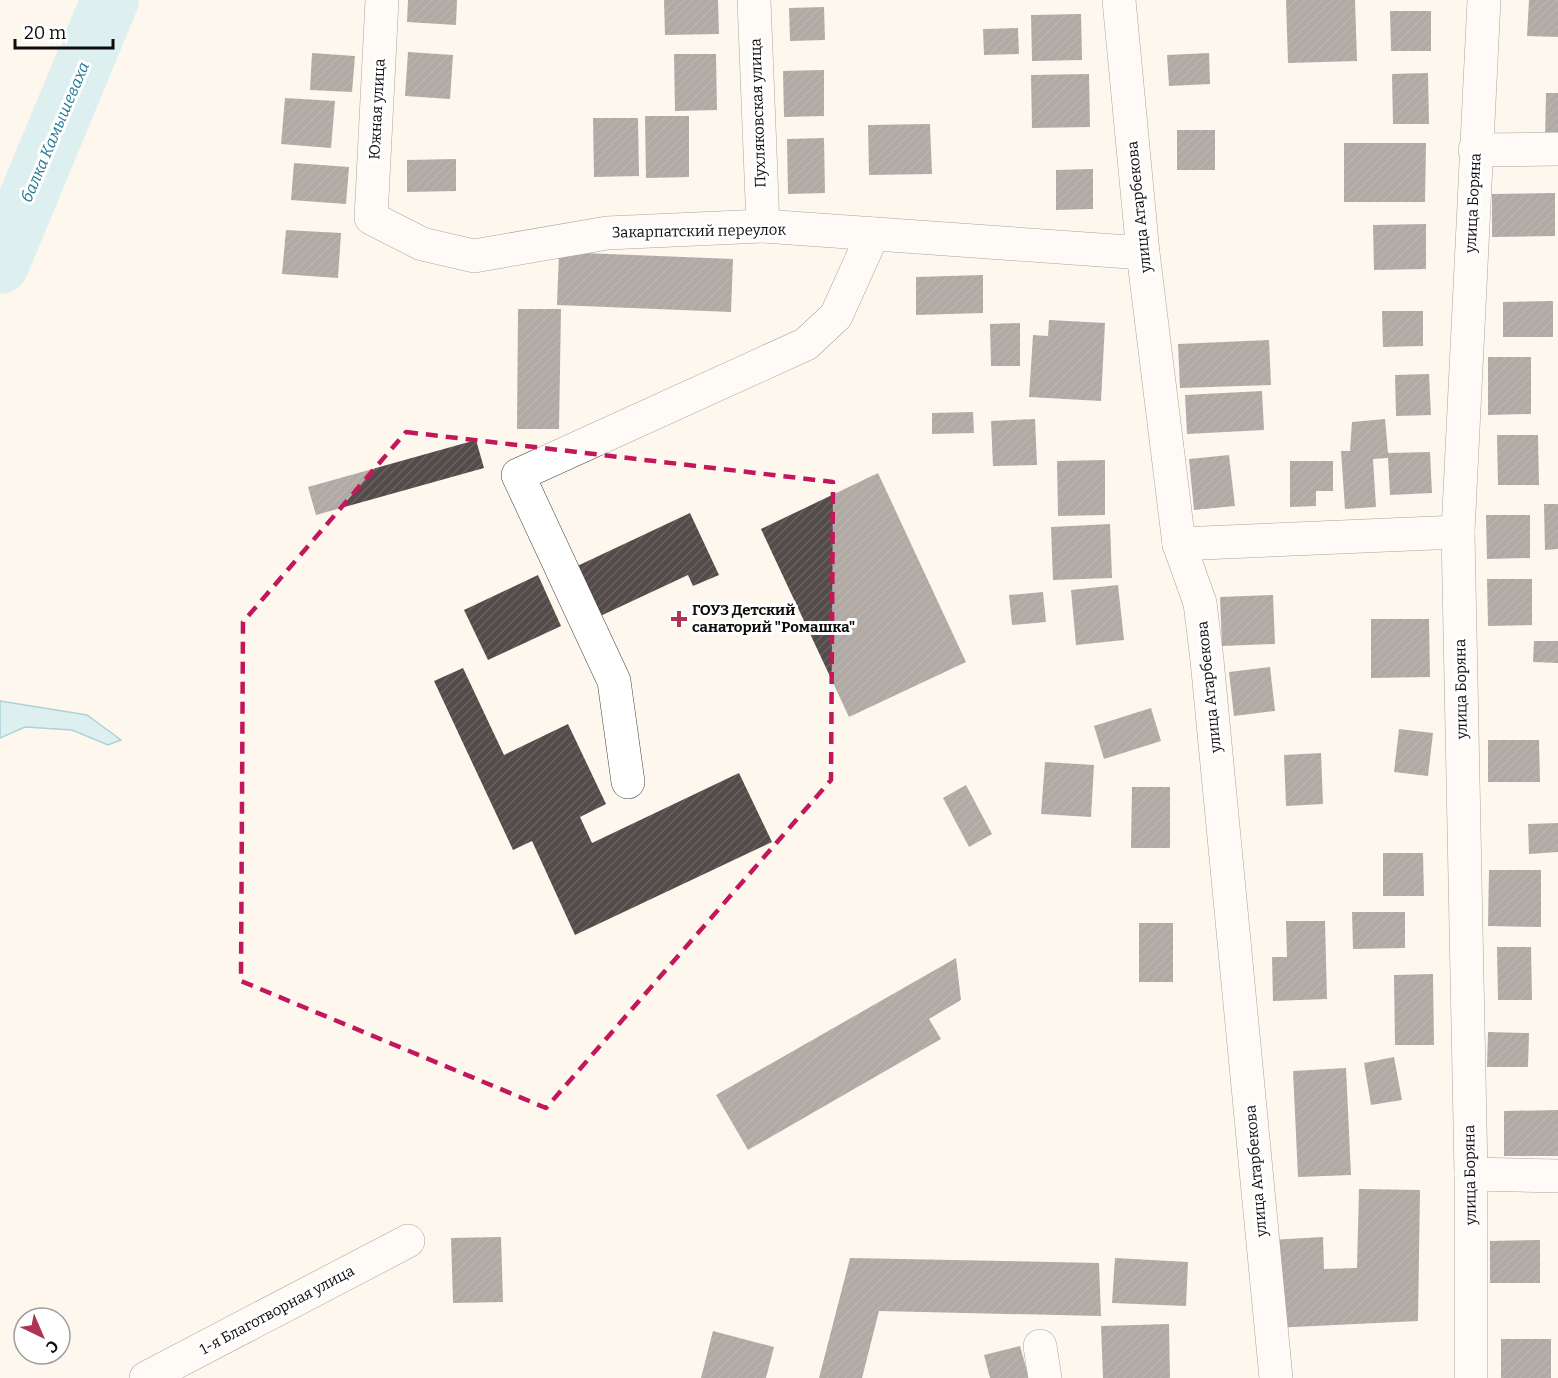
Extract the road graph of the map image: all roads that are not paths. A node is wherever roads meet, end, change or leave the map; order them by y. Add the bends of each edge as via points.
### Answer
1 (382, 0) edge
2 (754, 0) edge
3 (1119, 0) edge
4 (1484, 0) edge
5 (1558, 149) edge
6 (1475, 150) junction
7 (371, 218) joint
8 (762, 226) junction
9 (873, 234) junction
10 (1143, 253) junction
11 (1458, 532) junction
12 (1179, 544) junction
13 (628, 782) dead end
14 (1471, 1174) junction
15 (1558, 1176) edge
16 (408, 1241) dead end
17 (1040, 1346) dead end
18 (146, 1378) edge
19 (1045, 1378) edge
20 (1276, 1378) edge
21 (1472, 1378) edge

1 - 7 street, Южная улица
2 - 8 street, Пухляковская улица
3 - 10 street, улица Атарбекова
4 - 6 street, улица Боряна
5 - 6 street
6 - 11 street, улица Боряна
7 - 8 street, Закарпатский переулок via 422,244 474,256 607,232
8 - 9 street, Закарпатский переулок
9 - 10 street, Закарпатский переулок
9 - 13 street via 836,316 806,344 518,475 614,681
10 - 12 street, улица Атарбекова
11 - 12 street
11 - 14 street, улица Боряна
12 - 20 street, улица Атарбекова via 1200,603 1207,660
14 - 15 street
14 - 21 street, улица Боряна
16 - 18 street, 1-я Благотворная улица
17 - 19 street

